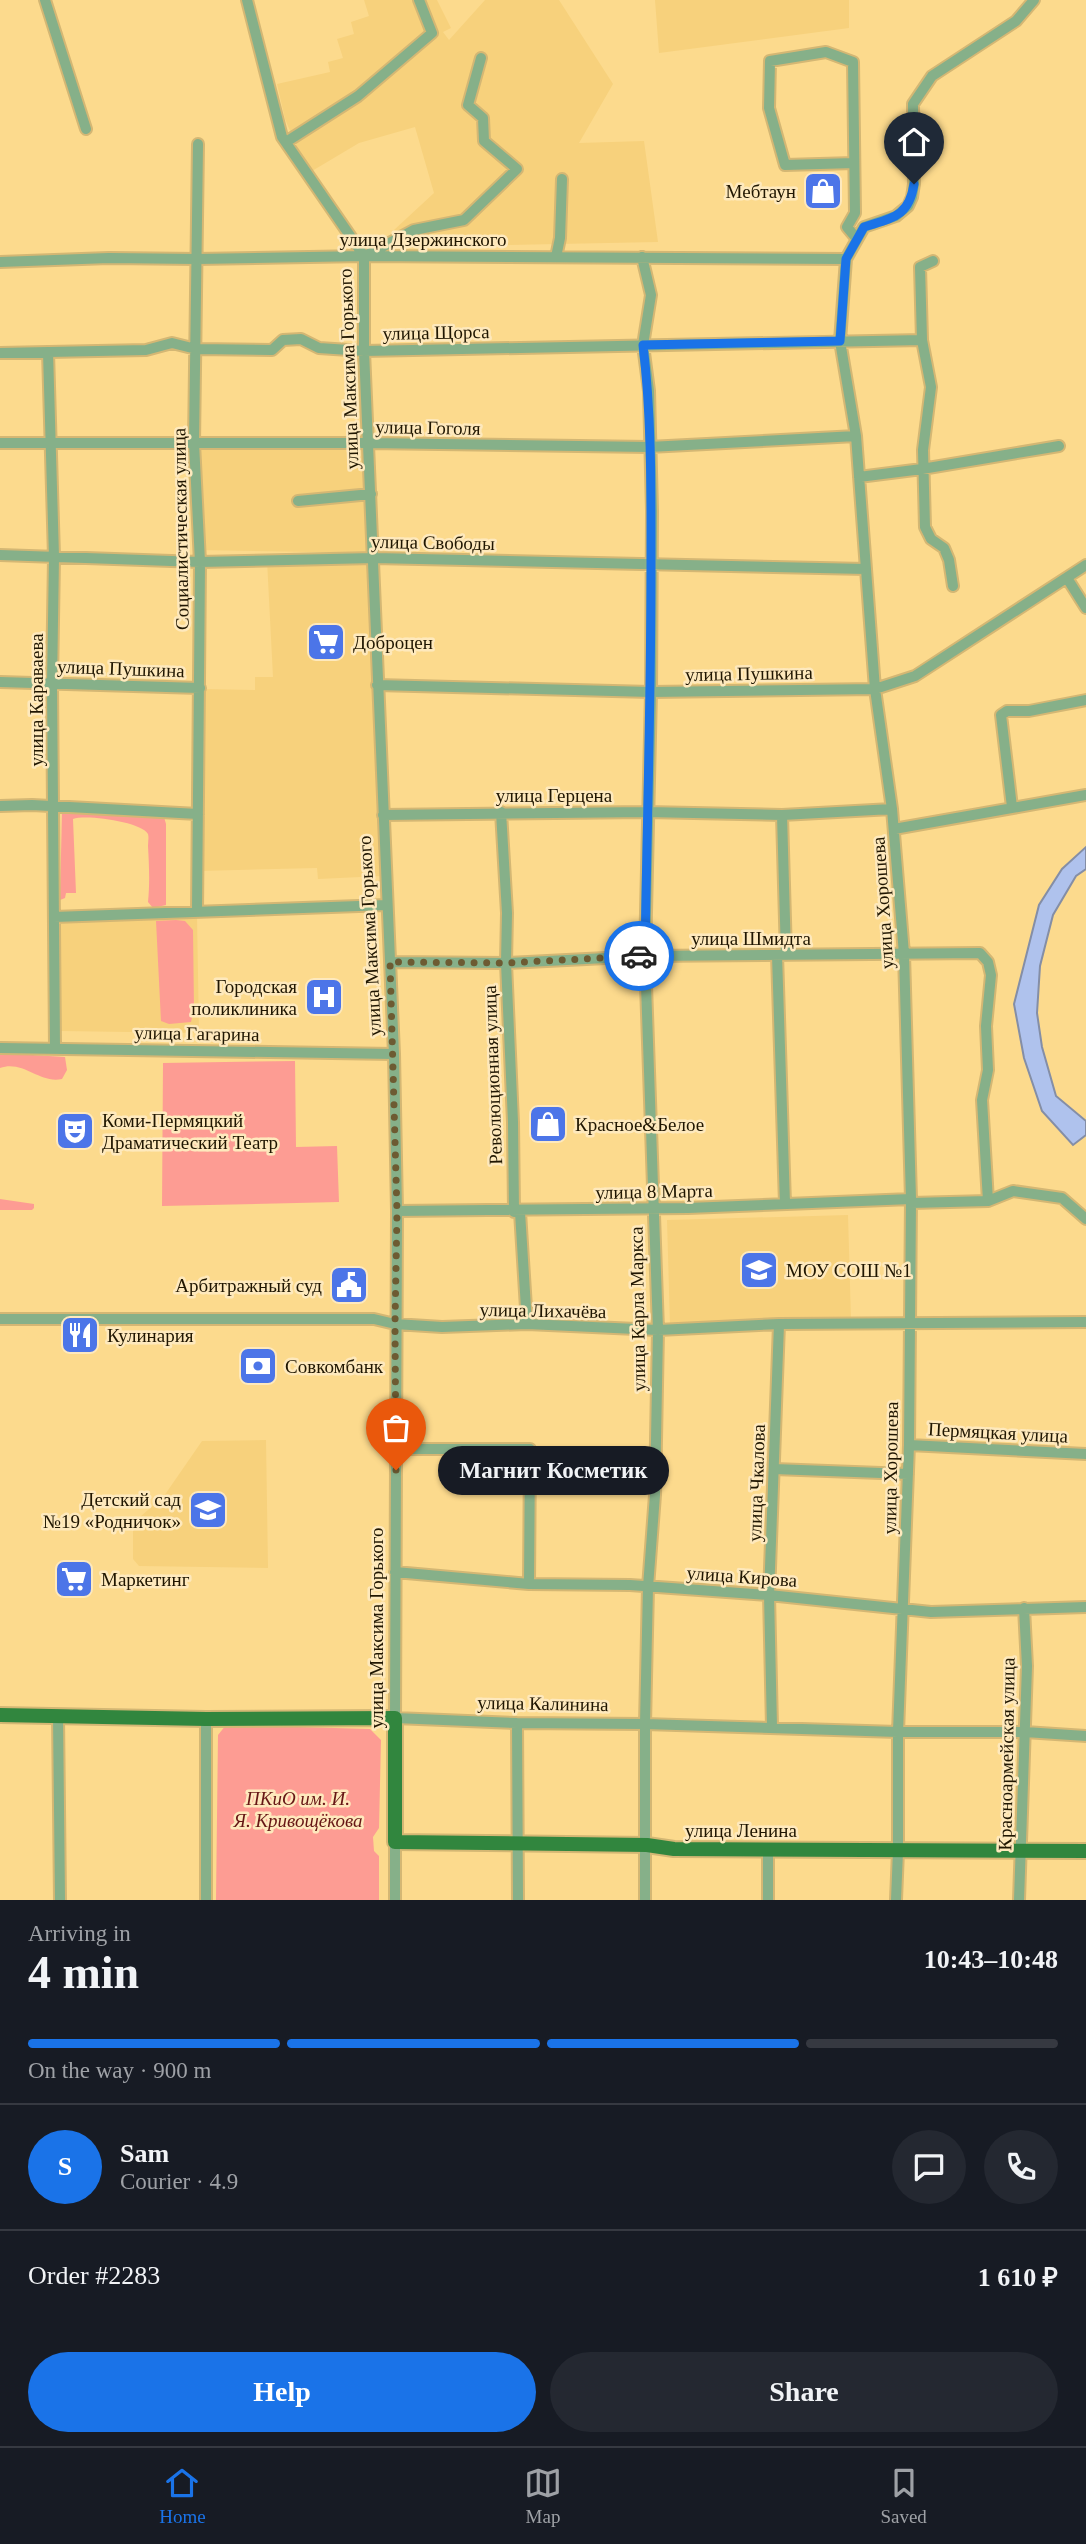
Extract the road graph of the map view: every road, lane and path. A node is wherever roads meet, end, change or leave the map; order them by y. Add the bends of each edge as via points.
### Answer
1 (46, 0) edge
2 (247, 0) edge
3 (419, 0) edge
4 (1034, 0) edge
5 (481, 58) dead end
6 (86, 129) dead end
7 (286, 142) junction
8 (198, 144) dead end
9 (854, 163) junction
10 (562, 179) dead end
11 (857, 239) junction
12 (365, 256) junction
13 (556, 257) junction
14 (642, 257) junction
15 (197, 259) junction
16 (846, 259) junction
17 (933, 261) dead end
18 (0, 262) edge
19 (922, 340) junction
20 (840, 341) junction
21 (643, 345) junction
22 (196, 349) junction
23 (364, 351) junction
24 (48, 352) junction
25 (0, 353) edge
26 (856, 436) junction
27 (0, 443) edge
28 (50, 443) junction
29 (194, 443) junction
30 (369, 443) junction
31 (1059, 446) dead end
32 (649, 447) junction
33 (922, 469) junction
34 (859, 477) junction
35 (371, 494) junction
36 (298, 500) dead end
37 (0, 555) edge
38 (54, 557) junction
39 (374, 558) junction
40 (200, 562) junction
41 (651, 565) junction
42 (1086, 565) edge
43 (866, 569) junction
44 (1067, 578) junction
45 (953, 586) dead end
46 (1086, 608) edge
47 (0, 682) edge
48 (52, 684) junction
49 (377, 685) junction
50 (200, 688) junction
51 (875, 689) junction
52 (651, 692) junction
53 (1086, 699) edge
54 (1086, 795) edge
55 (0, 806) edge
56 (53, 807) junction
57 (1012, 807) junction
58 (892, 809) junction
59 (501, 812) junction
60 (647, 812) junction
61 (198, 814) junction
62 (383, 815) junction
63 (782, 815) junction
64 (894, 829) junction
65 (387, 905) junction
66 (197, 912) junction
67 (54, 917) junction
68 (904, 954) junction
69 (781, 955) junction
70 (645, 956) junction
71 (390, 962) junction
72 (506, 963) junction
73 (0, 1048) edge
74 (55, 1048) junction
75 (394, 1054) junction
76 (911, 1201) junction
77 (988, 1201) junction
78 (785, 1205) junction
79 (653, 1208) junction
80 (397, 1212) junction
81 (517, 1212) junction
82 (1086, 1219) edge
83 (0, 1319) edge
84 (1086, 1322) edge
85 (909, 1323) junction
86 (395, 1324) junction
87 (527, 1324) junction
88 (779, 1324) junction
89 (658, 1330) junction
90 (909, 1445) junction
91 (396, 1448) junction
92 (1086, 1454) edge
93 (774, 1469) junction
94 (908, 1474) junction
95 (396, 1572) junction
96 (529, 1584) junction
97 (648, 1587) junction
98 (769, 1595) junction
99 (1086, 1607) edge
100 (904, 1608) junction
101 (1024, 1608) junction
102 (0, 1715) edge
103 (58, 1715) junction
104 (395, 1718) junction
105 (206, 1719) junction
106 (517, 1723) junction
107 (645, 1724) junction
108 (772, 1727) junction
109 (898, 1732) junction
110 (1025, 1732) junction
111 (1086, 1736) edge
112 (396, 1842) junction
113 (518, 1843) junction
114 (647, 1845) junction
115 (768, 1849) junction
116 (898, 1851) junction
117 (1021, 1851) junction
118 (1086, 1851) edge
119 (60, 1900) edge
120 (206, 1900) edge
121 (396, 1900) edge
122 (518, 1900) edge
123 (645, 1900) edge
124 (768, 1900) edge
125 (896, 1900) edge
126 (1019, 1900) edge

1 - 6 street
2 - 7 street, улица Максима Горького
3 - 7 street via 432,33 358,96
4 - 11 street, улица Хорошева via 1016,21 932,76 913,104 912,197 903,212 864,227
5 - 12 street via 468,105 483,118 484,141 517,169 464,220 414,230
7 - 12 street, улица Максима Горького
8 - 15 street, Социалистическая улица
9 - 9 street via 853,62 825,52 770,61 769,107 785,165
9 - 11 street via 855,213 847,227
10 - 13 street
11 - 16 street, улица Хорошева
12 - 13 street, улица Дзержинского
12 - 15 street, улица Дзержинского
12 - 23 street, улица Максима Горького
13 - 14 street, улица Дзержинского
14 - 16 street, улица Дзержинского
14 - 21 street, улица Карла Маркса via 651,295
15 - 18 street, улица Дзержинского
15 - 22 street, Социалистическая улица
16 - 20 street, улица Хорошева
17 - 19 street via 920,267
19 - 20 street, улица Щорса
19 - 33 street via 931,387
20 - 21 street, улица Щорса
20 - 26 street, улица Хорошева
21 - 23 street, улица Щорса
21 - 32 street, улица Карла Маркса
22 - 23 street, улица Щорса via 272,350 283,340 301,339 318,348
22 - 24 street, улица Щорса via 172,343 146,350
22 - 29 street, Социалистическая улица
23 - 30 street, улица Максима Горького
24 - 25 street, улица Щорса
24 - 28 street, улица Караваева
26 - 32 street, улица Гоголя
26 - 34 street, улица Хорошева
27 - 28 street, улица Гоголя
28 - 29 street, улица Гоголя
28 - 38 street, улица Караваева
29 - 30 street, улица Гоголя
29 - 40 street, Социалистическая улица
30 - 32 street, улица Гоголя
30 - 35 street, улица Максима Горького
31 - 33 street
32 - 41 street, улица Карла Маркса
33 - 34 street
33 - 45 street via 925,527 931,540 944,548
34 - 43 street, улица Хорошева
35 - 36 street
35 - 39 street, улица Максима Горького
37 - 38 street, улица Свободы
38 - 40 street, улица Свободы
38 - 48 street, улица Караваева
39 - 40 street, улица Свободы
39 - 41 street, улица Свободы
39 - 49 street, улица Максима Горького
40 - 50 street, Социалистическая улица
41 - 43 street, улица Свободы
41 - 52 street, улица Карла Маркса
42 - 44 street, улица Пушкина
43 - 51 street, улица Хорошева
44 - 46 street
44 - 51 street, улица Пушкина via 915,676
47 - 48 street, улица Пушкина
48 - 50 street, улица Пушкина
48 - 56 street, улица Караваева
49 - 52 street, улица Пушкина
49 - 62 street, улица Максима Горького
50 - 61 street, Социалистическая улица
51 - 52 street, улица Пушкина
51 - 58 street, улица Хорошева
52 - 60 street, улица Карла Маркса
53 - 57 street via 1001,715
54 - 57 street
55 - 56 street
56 - 61 street
56 - 67 street, улица Караваева
57 - 64 street
58 - 63 street, улица Герцена
58 - 64 street, улица Хорошева
59 - 60 street, улица Герцена
59 - 62 street, улица Герцена
59 - 72 street, Революционная улица
60 - 63 street, улица Герцена
60 - 70 street, улица Карла Маркса
61 - 66 street, Социалистическая улица
62 - 65 street, улица Максима Горького
63 - 69 street
64 - 68 street, улица Хорошева
65 - 66 street
65 - 71 street, улица Максима Горького
66 - 67 street
67 - 74 street, улица Караваева
68 - 69 street, улица Шмидта
68 - 76 street, улица Хорошева
68 - 77 street via 980,953 988,962 988,1070 982,1100
69 - 70 street, улица Шмидта
69 - 78 street
70 - 72 street, улица Шмидта
70 - 79 street, улица Карла Маркса
71 - 72 street, улица Шмидта
71 - 75 street, улица Максима Горького
72 - 81 street, Революционная улица
73 - 74 street, улица Гагарина
74 - 75 street, улица Гагарина
75 - 80 street, улица Максима Горького
76 - 77 street, улица 8 Марта
76 - 78 street, улица 8 Марта
76 - 85 street, улица Хорошева
77 - 82 street, улица 8 Марта via 1013,1191 1042,1194 1062,1198
78 - 79 street, улица 8 Марта
79 - 81 street, улица 8 Марта
79 - 89 street, улица Карла Маркса
80 - 81 street, улица 8 Марта
80 - 86 street, улица Максима Горького
81 - 87 street, Революционная улица
83 - 86 street, улица Лихачёва via 374,1319
84 - 85 street, улица Лихачёва
85 - 88 street, улица Лихачёва
85 - 90 street, улица Хорошева
86 - 87 street, улица Лихачёва
86 - 91 street, улица Максима Горького
87 - 89 street, улица Лихачёва
88 - 89 street, улица Лихачёва
88 - 93 street, улица Чкалова
89 - 97 street, улица Карла Маркса
90 - 92 street, Пермяцкая улица
90 - 94 street, улица Хорошева
91 - 95 street, улица Максима Горького
91 - 96 street via 530,1449
93 - 94 street
93 - 98 street, улица Чкалова
94 - 100 street, улица Хорошева
95 - 96 street, улица Кирова
95 - 104 street, улица Максима Горького
96 - 97 street, улица Кирова
97 - 98 street, улица Кирова
97 - 107 street, улица Карла Маркса
98 - 100 street, улица Кирова
98 - 108 street, улица Чкалова
99 - 101 street, улица Кирова
100 - 101 street, улица Кирова via 931,1612
100 - 109 street, улица Хорошева
101 - 110 street, Красноармейская улица
102 - 103 main road, улица Калинина
103 - 105 main road, улица Калинина
103 - 119 street
104 - 105 main road, улица Калинина
104 - 106 street, улица Калинина
104 - 112 main road, улица Максима Горького
105 - 120 street
106 - 107 street, улица Калинина
106 - 113 street
107 - 108 street, улица Калинина
107 - 114 street, улица Карла Маркса
108 - 109 street, улица Калинина
109 - 110 street, улица Калинина
109 - 116 street, улица Хорошева
110 - 111 street, улица Калинина
110 - 117 street, Красноармейская улица
112 - 113 main road, улица Ленина
112 - 121 street, улица Максима Горького
113 - 114 main road, улица Ленина
113 - 122 street
114 - 115 main road, улица Ленина
114 - 123 street, улица Карла Маркса
115 - 116 main road, улица Ленина
115 - 124 street
116 - 117 main road, улица Ленина
116 - 125 street, улица Хорошева
117 - 118 main road, улица Ленина
117 - 126 street, Красноармейская улица

